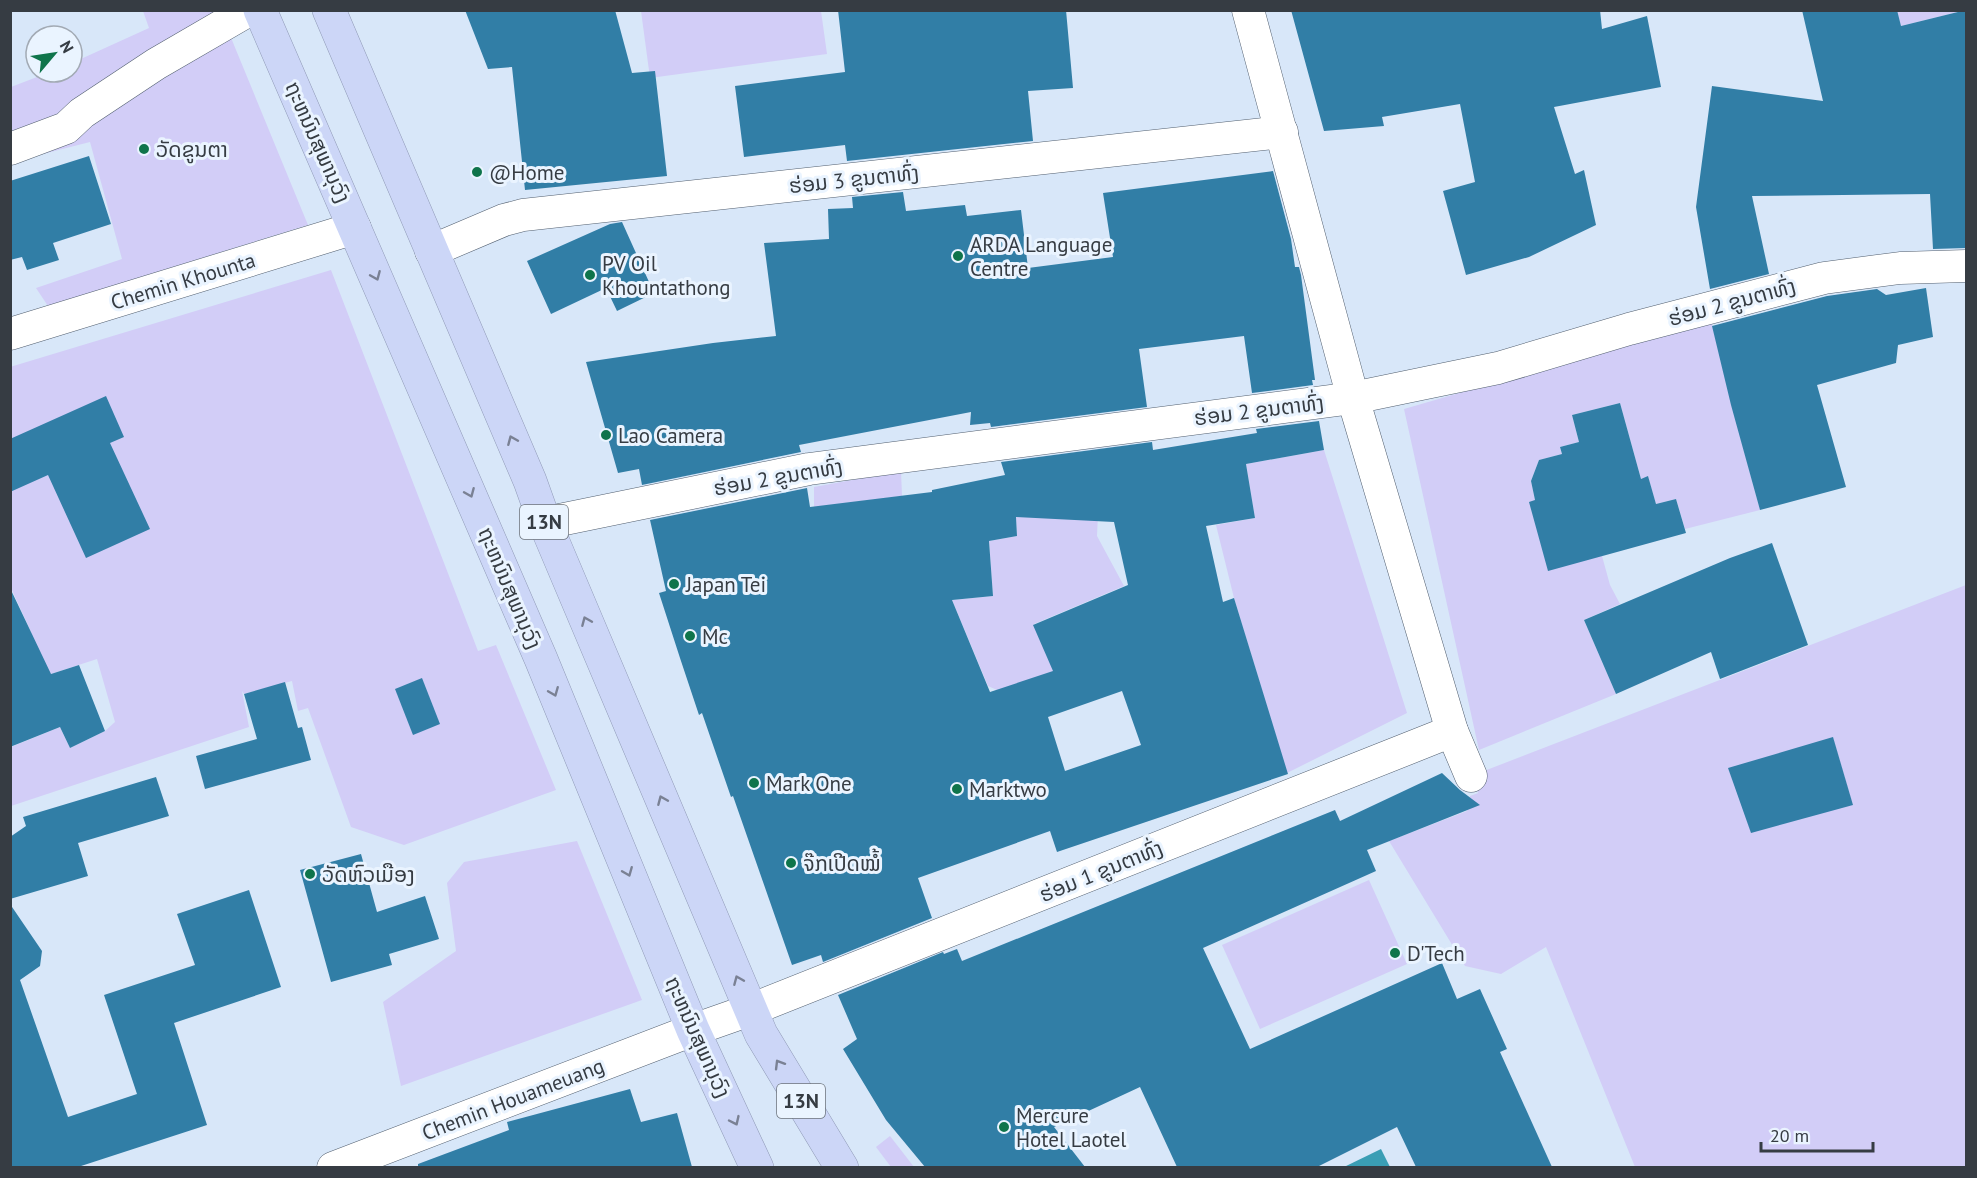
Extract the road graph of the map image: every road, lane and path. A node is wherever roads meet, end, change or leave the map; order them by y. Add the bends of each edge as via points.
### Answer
1 (249, 10) edge
2 (260, 10) edge
3 (329, 10) edge
4 (1248, 10) edge
5 (1282, 132) junction
6 (10, 149) edge
7 (355, 228) junction
8 (431, 251) junction
9 (1966, 266) edge
10 (10, 334) edge
11 (1353, 398) junction
12 (545, 524) junction
13 (1452, 731) junction
14 (1471, 776) dead end
15 (756, 1022) junction
16 (693, 1030) junction
17 (333, 1167) edge
18 (757, 1167) edge
19 (842, 1167) edge

1 - 6 street via 156,64 66,128
2 - 7 highway, ຖະຫນົນສຸພານຸວົງ / 13N
3 - 8 highway, 13N
4 - 5 street
5 - 8 street, ຮ່ອມ 3 ຂູນຕາທົ່ງ via 523,215
5 - 11 street
7 - 10 street, Chemin Khounta
7 -> 16 highway, ຖະຫນົນສຸພານຸວົງ / 13N via 541,659
12 -> 8 highway, 13N
9 - 11 street, ຮ່ອມ 2 ຂູນຕາທົ່ງ via 1900,268 1824,278 1498,368
11 - 12 street, ຮ່ອມ 2 ຂູນຕາທົ່ງ via 809,469
11 - 13 street
15 -> 12 highway, 13N
13 - 14 street
13 - 15 street, ຮ່ອມ 1 ຂູນຕາທົ່ງ
15 - 16 street, ຮ່ອມ 1 ຂູນຕາທົ່ງ
19 -> 15 highway, 13N
16 - 17 street, Chemin Houameuang
16 -> 18 highway, ຖະຫນົນສຸພານຸວົງ / 13N

